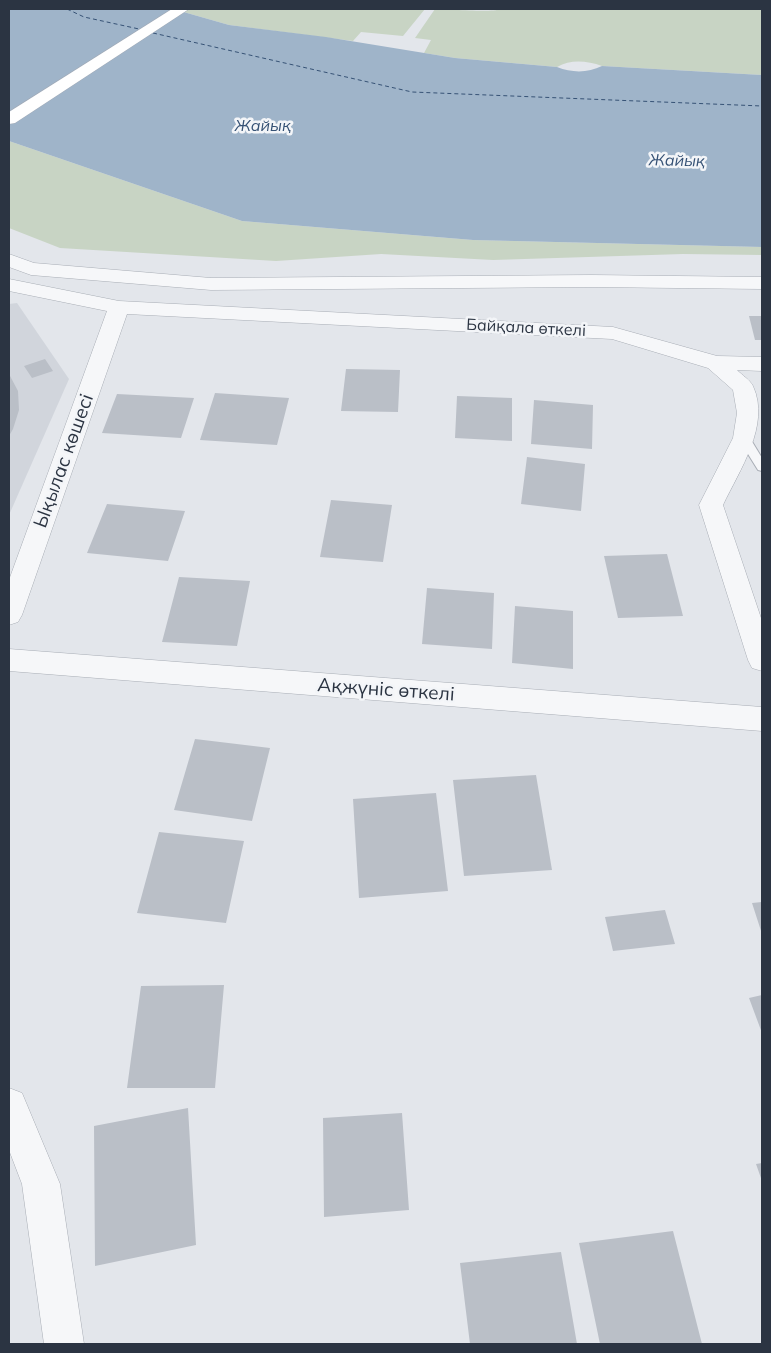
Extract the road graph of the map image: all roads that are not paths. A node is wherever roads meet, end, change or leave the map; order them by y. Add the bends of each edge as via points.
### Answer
1 (182, 9) edge
2 (9, 119) edge
3 (9, 260) edge
4 (762, 283) edge
5 (9, 285) edge
6 (118, 307) junction
7 (716, 363) junction
8 (762, 364) edge
9 (744, 438) junction
10 (762, 468) edge
11 (9, 615) edge
12 (9, 660) edge
13 (762, 660) edge
14 (762, 720) edge
15 (9, 1106) edge
16 (64, 1344) edge

1 - 2 main road
3 - 4 street via 32,269 212,284
5 - 6 street, Байқала өткелі
6 - 7 street, Байқала өткелі via 613,333
6 - 11 street, Ықылас көшесі
7 - 8 street
7 - 9 street, Байқала өткелі via 743,388 748,413
9 - 10 lane
9 - 13 street, Байқала өткелі via 711,505
12 - 14 street, Ақжүніс өткелі
15 - 16 street via 41,1184

